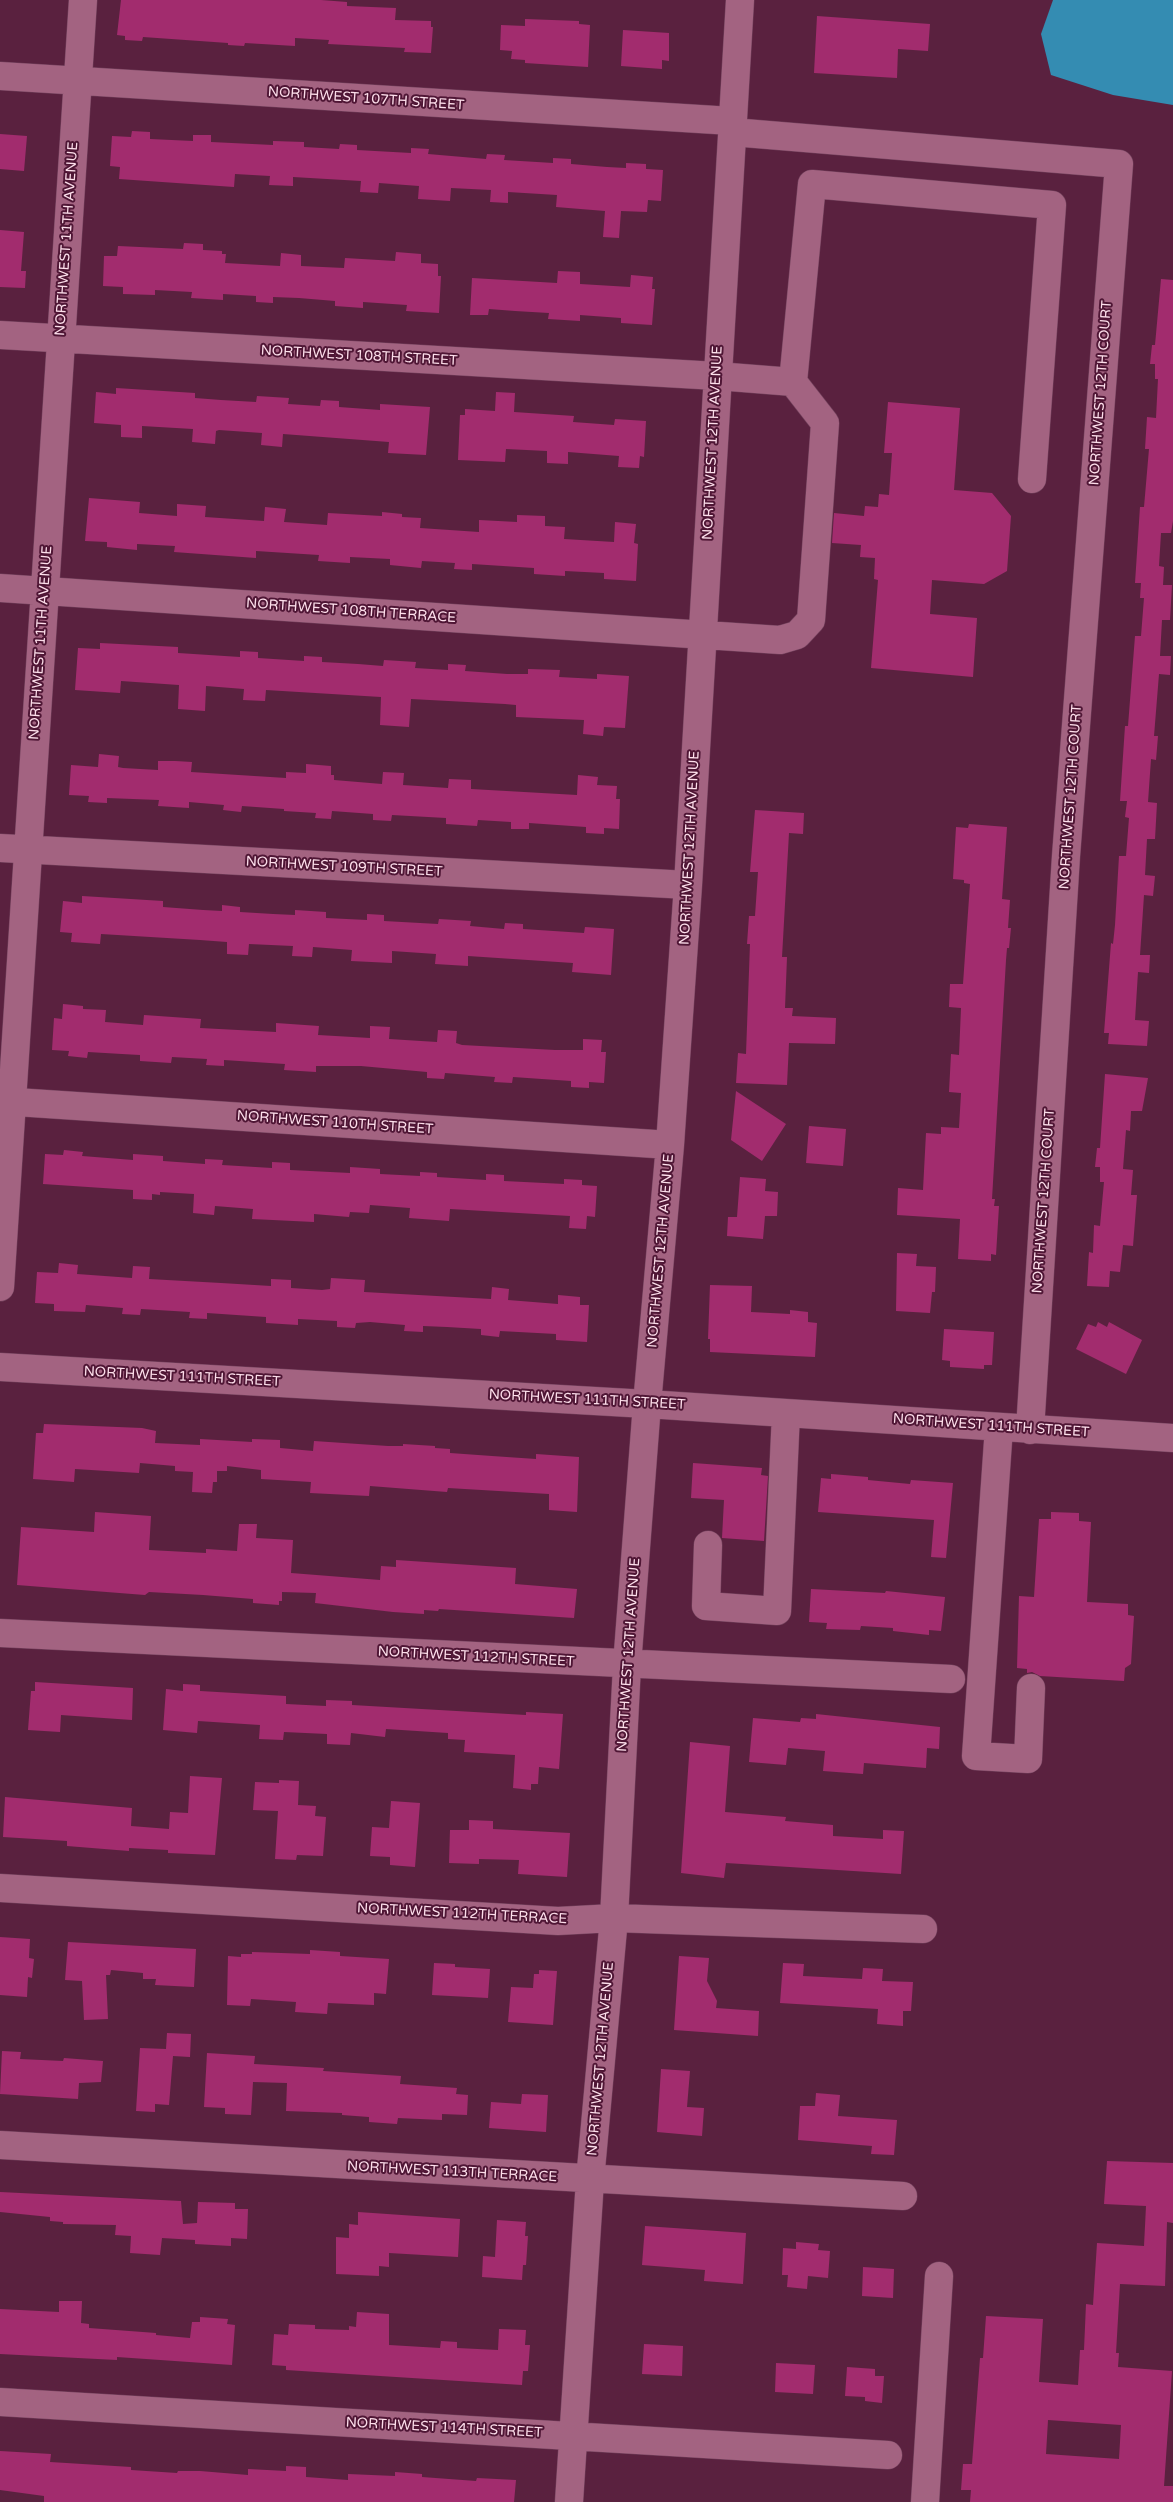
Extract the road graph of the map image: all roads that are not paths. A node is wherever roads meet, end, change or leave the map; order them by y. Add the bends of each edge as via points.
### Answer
1 (83, 0) edge
2 (740, 0) edge
3 (0, 76) edge
4 (77, 81) junction
5 (732, 126) junction
6 (1118, 164) joint
7 (0, 335) edge
8 (61, 339) junction
9 (717, 376) junction
10 (792, 382) junction
11 (1032, 479) dead end
12 (0, 588) edge
13 (44, 591) junction
14 (702, 634) junction
15 (0, 848) edge
16 (27, 850) junction
17 (688, 885) junction
18 (5, 1101) edge
19 (670, 1145) junction
20 (0, 1287) edge
21 (0, 1367) edge
22 (647, 1404) junction
23 (786, 1413) junction
24 (999, 1427) junction
25 (1030, 1430) junction
26 (1173, 1438) edge
27 (708, 1545) dead end
28 (0, 1633) edge
29 (627, 1665) junction
30 (951, 1679) dead end
31 (1032, 1688) dead end
32 (0, 1888) edge
33 (614, 1918) junction
34 (923, 1929) dead end
35 (0, 2145) edge
36 (590, 2180) junction
37 (903, 2196) dead end
38 (939, 2276) dead end
39 (0, 2402) edge
40 (572, 2436) junction
41 (888, 2455) dead end
42 (569, 2502) edge
43 (925, 2502) edge

1 - 4 street, NORTHWEST 11TH AVENUE
2 - 5 street, NORTHWEST 12TH AVENUE
3 - 4 street, NORTHWEST 107TH STREET
4 - 5 street, NORTHWEST 107TH STREET
4 - 8 street, NORTHWEST 11TH AVENUE
5 - 6 street, NORTHWEST 107TH STREET
5 - 9 street, NORTHWEST 12TH AVENUE
6 - 25 street, NORTHWEST 12TH COURT via 1066,856
7 - 8 street, NORTHWEST 108TH STREET
8 - 9 street, NORTHWEST 108TH STREET
8 - 13 street, NORTHWEST 11TH AVENUE
9 - 10 street, NORTHWEST 108TH STREET
9 - 14 street, NORTHWEST 12TH AVENUE
10 - 11 street via 812,184 1052,204
10 - 14 street, NORTHWEST 108TH TERRACE via 825,423 811,620 797,635 780,640
12 - 13 street, NORTHWEST 108TH TERRACE
13 - 14 street, NORTHWEST 108TH TERRACE
13 - 16 street, NORTHWEST 11TH AVENUE
14 - 17 street, NORTHWEST 12TH AVENUE
15 - 16 street, NORTHWEST 109TH STREET
16 - 17 street, NORTHWEST 109TH STREET
16 - 18 street, NORTHWEST 11TH AVENUE
17 - 19 street, NORTHWEST 12TH AVENUE
18 - 19 street, NORTHWEST 110TH STREET
18 - 20 street, NORTHWEST 11TH AVENUE
19 - 22 street, NORTHWEST 12TH AVENUE
21 - 22 street, NORTHWEST 111TH STREET
22 - 23 street, NORTHWEST 111TH STREET
22 - 29 street, NORTHWEST 12TH AVENUE
23 - 24 street, NORTHWEST 111TH STREET
23 - 27 street via 776,1611 706,1606
24 - 25 street, NORTHWEST 111TH STREET
24 - 31 street via 976,1756 1028,1759
25 - 26 street, NORTHWEST 111TH STREET
28 - 29 street, NORTHWEST 112TH STREET
29 - 30 street, NORTHWEST 112TH STREET
29 - 33 street, NORTHWEST 12TH AVENUE
32 - 33 street, NORTHWEST 112TH TERRACE via 558,1921
33 - 34 street, NORTHWEST 112TH TERRACE
33 - 36 street, NORTHWEST 12TH AVENUE
35 - 36 street, NORTHWEST 113TH TERRACE
36 - 37 street, NORTHWEST 113TH TERRACE
36 - 40 street, NORTHWEST 12TH AVENUE
38 - 43 street
39 - 40 street, NORTHWEST 114TH STREET
40 - 41 street, NORTHWEST 114TH STREET
40 - 42 street, NORTHWEST 12TH AVENUE

